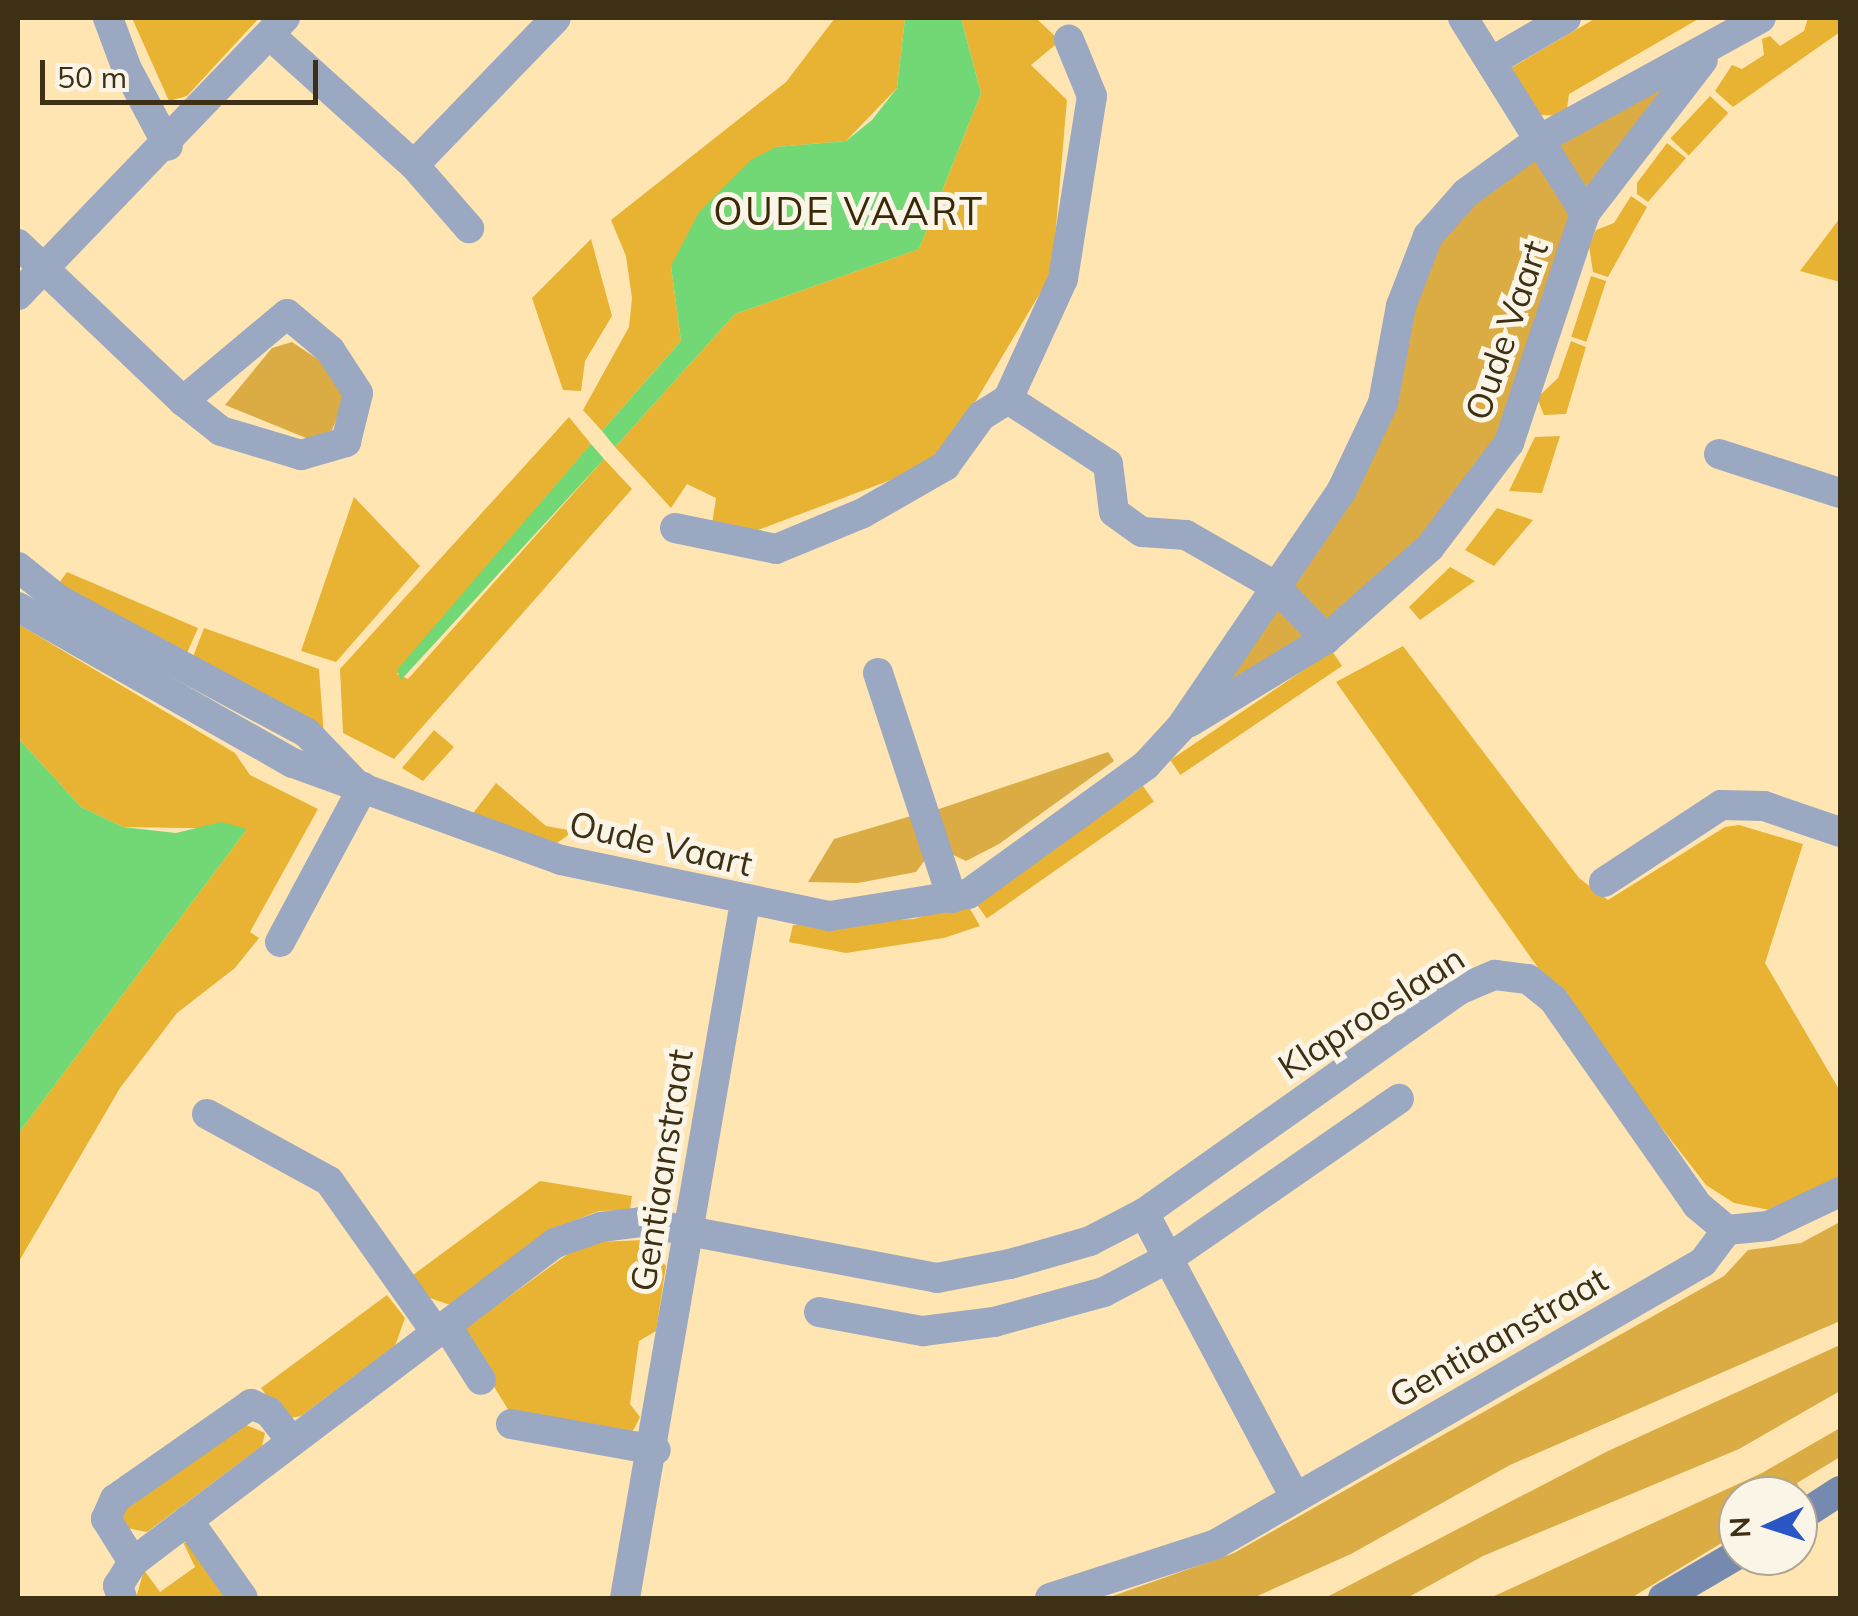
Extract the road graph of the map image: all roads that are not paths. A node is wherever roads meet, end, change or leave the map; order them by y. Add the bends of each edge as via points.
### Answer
1 (108, 18) edge
2 (556, 18) edge
3 (1463, 18) edge
4 (1566, 18) edge
5 (1760, 18) edge
6 (278, 27) edge
7 (1069, 40) dead end
8 (1711, 49) junction
9 (1490, 62) junction
10 (1539, 140) junction
11 (168, 146) junction
12 (414, 165) junction
13 (1585, 214) junction
14 (470, 228) dead end
15 (18, 244) edge
16 (44, 270) junction
17 (18, 295) edge
18 (1008, 399) junction
19 (183, 401) junction
20 (1719, 454) dead end
21 (1840, 493) edge
22 (675, 528) dead end
23 (18, 567) edge
24 (1275, 586) junction
25 (18, 606) edge
26 (1326, 639) junction
27 (878, 672) dead end
28 (1181, 727) junction
29 (360, 786) junction
30 (1840, 832) edge
31 (1604, 882) dead end
32 (952, 898) junction
33 (744, 902) junction
34 (280, 942) dead end
35 (1400, 1099) dead end
36 (206, 1114) dead end
37 (1840, 1192) edge
38 (1144, 1213) junction
39 (684, 1230) junction
40 (1728, 1230) junction
41 (1172, 1256) junction
42 (819, 1312) dead end
43 (441, 1328) junction
44 (480, 1380) dead end
45 (511, 1424) dead end
46 (292, 1440) junction
47 (656, 1450) junction
48 (1840, 1491) edge
49 (1295, 1497) junction
50 (1818, 1505) edge
51 (188, 1520) junction
52 (133, 1562) junction
53 (1718, 1566) edge
54 (122, 1598) edge
55 (243, 1598) edge
56 (625, 1598) edge
57 (1050, 1598) edge
58 (1663, 1598) edge

1 - 11 street via 126,69
2 - 12 street
3 - 9 street
4 - 9 street
5 - 8 street, Oude Vaart
6 - 11 street
6 - 12 street
7 - 18 street via 1092,96 1062,279
8 - 10 street, Oude Vaart
8 - 13 street, Oude Vaart
9 - 10 street
10 - 13 street, Oude Vaart
10 - 24 street, Oude Vaart via 1466,192 1428,236 1401,306 1383,403 1340,492
11 - 16 street
12 - 14 street
13 - 26 street, Oude Vaart via 1509,442 1430,548
15 - 16 street
16 - 17 street
16 - 19 street
18 - 22 street via 981,416 946,466 863,514 776,549
18 - 24 street via 1108,464 1114,512 1142,532 1186,535
19 - 19 street via 287,314 330,350 358,393 346,442 302,455 221,431
20 - 21 street
23 - 29 street, Oude Vaart via 60,600 307,732
24 - 26 street
24 - 28 street, Oude Vaart
25 - 29 street, Oude Vaart via 293,763
26 - 28 street, Oude Vaart
27 - 32 street
28 - 32 street, Oude Vaart via 1146,766 968,894
29 - 33 street, Oude Vaart via 561,860
29 - 34 street
30 - 31 street via 1764,806 1720,805
32 - 33 street, Oude Vaart via 830,916
33 - 39 street, Gentiaanstraat
35 - 41 street
36 - 43 street via 329,1180
37 - 40 street via 1768,1226
38 - 39 street, Klaprooslaan via 1090,1241 938,1278
38 - 40 street, Klaprooslaan via 1459,990 1495,975 1528,979 1552,999 1696,1205
38 - 41 street
39 - 43 street, Klaprooslaan via 640,1222 601,1226 555,1243
39 - 47 street, Gentiaanstraat
40 - 49 street, Gentiaanstraat via 1703,1262
41 - 42 street via 1104,1292 994,1322 923,1331
41 - 49 street
43 - 44 street
43 - 46 street, Klaprooslaan
45 - 47 street
46 - 51 street, Klaprooslaan
46 - 52 street via 269,1412 251,1404 115,1499 106,1519
47 - 56 street, Gentiaanstraat
48 - 50 main road
49 - 57 street, Gentiaanstraat via 1216,1544
51 - 52 street, Klaprooslaan
51 - 55 street
52 - 54 street via 118,1586
53 - 58 main road

